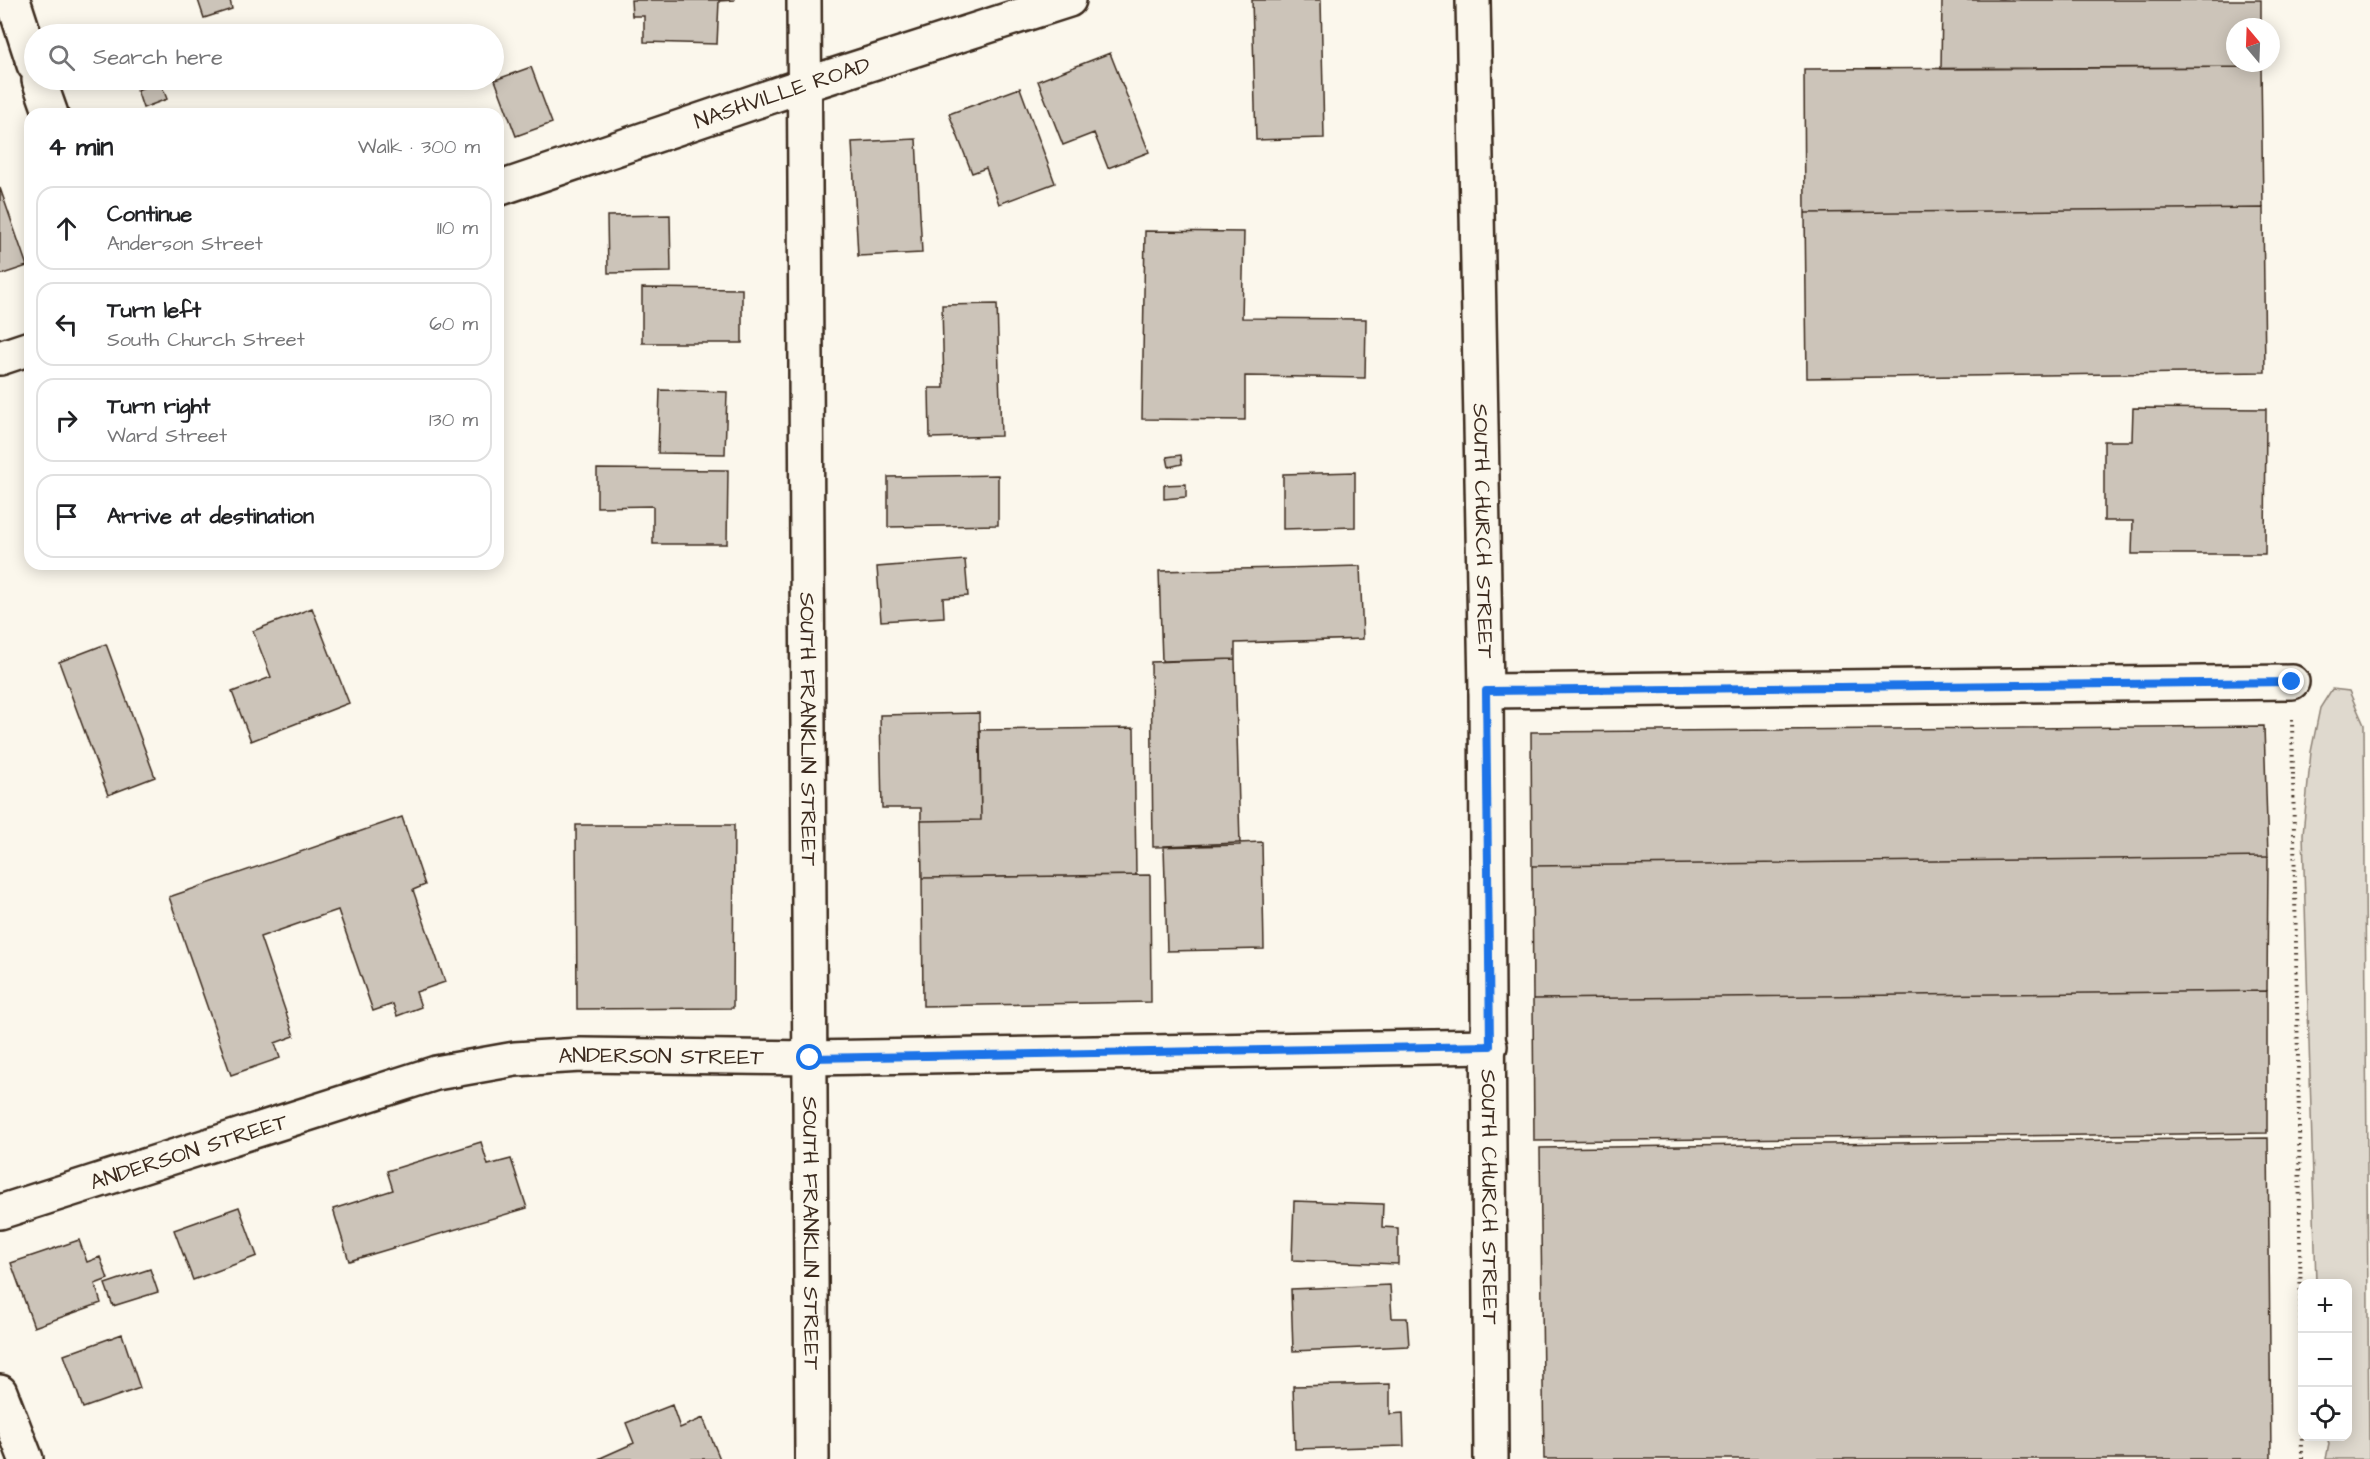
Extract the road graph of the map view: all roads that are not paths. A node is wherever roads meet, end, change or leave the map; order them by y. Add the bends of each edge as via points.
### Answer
1 (13, 0) edge
2 (804, 0) edge
3 (1069, 0) edge
4 (1473, 0) edge
5 (24, 34) edge
6 (804, 85) junction
7 (43, 90) edge
8 (49, 108) edge
9 (504, 187) edge
10 (24, 350) edge
11 (0, 358) edge
12 (2292, 682) road end
13 (1486, 691) junction
14 (1490, 1046) junction
15 (810, 1058) junction
16 (0, 1212) edge
17 (0, 1392) edge
18 (26, 1459) edge
19 (812, 1459) edge
20 (1491, 1459) edge

1 - 5 street
2 - 6 street, SOUTH FRANKLIN STREET
3 - 6 street, NASHVILLE ROAD
4 - 13 street, SOUTH CHURCH STREET
6 - 9 street, NASHVILLE ROAD
6 - 15 street, SOUTH FRANKLIN STREET
7 - 8 street
10 - 11 street
12 - 13 street
13 - 14 street, SOUTH CHURCH STREET
14 - 15 street, ANDERSON STREET
14 - 20 street, SOUTH CHURCH STREET
15 - 16 street, ANDERSON STREET via 581,1055 515,1059 436,1073
15 - 19 street, SOUTH FRANKLIN STREET
17 - 18 street

